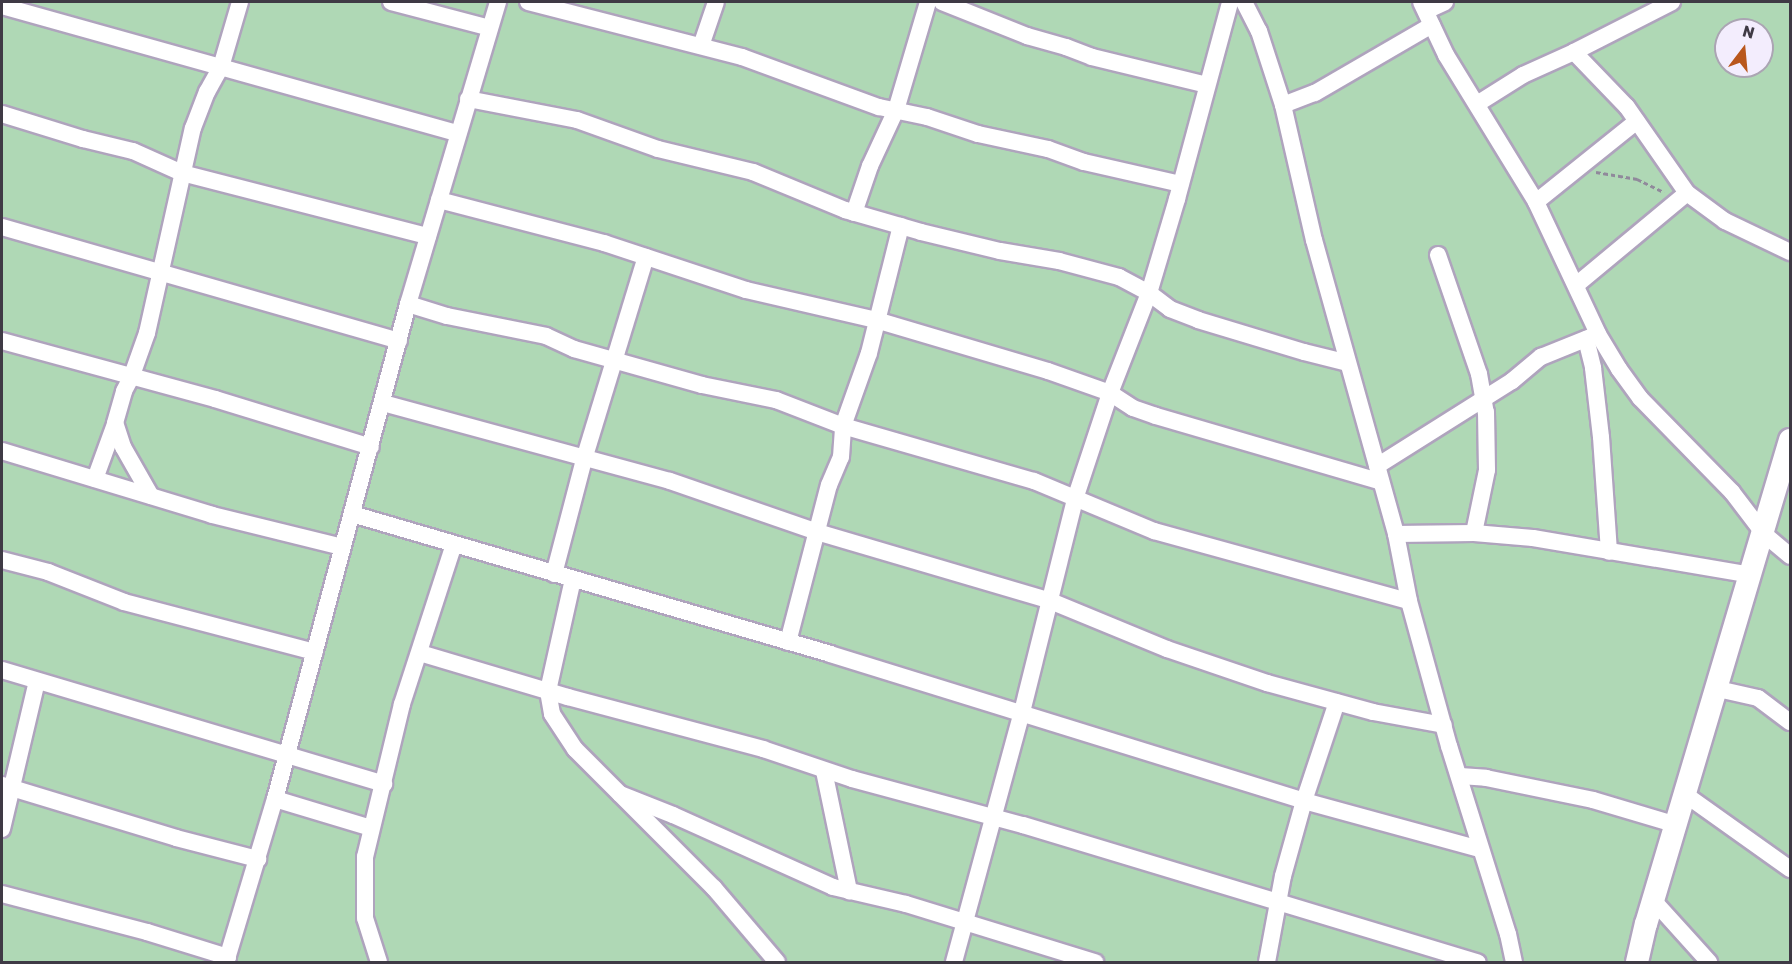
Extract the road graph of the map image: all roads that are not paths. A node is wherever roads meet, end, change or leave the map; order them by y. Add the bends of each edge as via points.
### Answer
1 (240, 2) edge
2 (391, 2) edge
3 (498, 2) edge
4 (528, 2) edge
5 (716, 2) edge
6 (928, 2) edge
7 (942, 2) edge
8 (1230, 2) edge
9 (1244, 2) edge
10 (1445, 2) edge
11 (1672, 2) edge
12 (2, 6) edge
13 (1426, 12) edge
14 (490, 28) junction
15 (701, 46) junction
16 (1574, 52) junction
17 (221, 67) junction
18 (1208, 85) junction
19 (468, 99) junction
20 (1477, 104) junction
21 (1283, 105) junction
22 (896, 110) junction
23 (2, 114) edge
24 (1637, 121) junction
25 (457, 133) junction
26 (182, 173) junction
27 (1181, 184) junction
28 (1682, 197) junction
29 (439, 200) junction
30 (1536, 202) junction
31 (854, 213) junction
32 (901, 226) junction
33 (2, 227) edge
34 (428, 236) junction
35 (1791, 252) edge
36 (1438, 255) dead end
37 (646, 257) junction
38 (160, 271) junction
39 (1576, 285) junction
40 (1149, 293) junction
41 (408, 304) junction
42 (876, 320) junction
43 (1592, 337) junction
44 (2, 341) edge
45 (399, 341) junction
46 (615, 362) junction
47 (1348, 363) junction
48 (131, 378) junction
49 (1110, 393) junction
50 (1484, 398) junction
51 (383, 403) junction
52 (115, 423) junction
53 (843, 426) junction
54 (1791, 440) edge
55 (371, 447) junction
56 (2, 451) edge
57 (585, 456) junction
58 (1379, 474) junction
59 (95, 479) junction
60 (151, 496) junction
61 (1075, 499) junction
62 (352, 514) junction
63 (817, 532) junction
64 (1474, 533) junction
65 (1396, 534) junction
66 (1764, 534) junction
67 (454, 544) junction
68 (342, 547) junction
69 (1609, 552) junction
70 (1791, 555) edge
71 (2, 560) edge
72 (554, 574) junction
73 (1751, 575) junction
74 (573, 579) junction
75 (1048, 600) junction
76 (1409, 602) junction
77 (788, 642) junction
78 (315, 652) junction
79 (420, 653) junction
80 (2, 670) edge
81 (37, 681) junction
82 (1718, 689) junction
83 (548, 691) junction
84 (1337, 702) junction
85 (1022, 712) junction
86 (1791, 722) edge
87 (1444, 725) junction
88 (287, 755) junction
89 (824, 771) junction
90 (1460, 776) junction
91 (384, 784) junction
92 (6, 786) edge
93 (620, 794) junction
94 (1686, 795) junction
95 (275, 799) junction
96 (1304, 801) junction
97 (993, 818) junction
98 (1677, 825) junction
99 (371, 828) junction
100 (2, 829) edge
101 (1480, 849) junction
102 (258, 859) junction
103 (1791, 869) edge
104 (849, 891) junction
105 (2, 894) edge
106 (1653, 900) junction
107 (1278, 902) junction
108 (964, 923) junction
109 (227, 960) edge
110 (379, 963) edge
111 (777, 963) edge
112 (954, 963) edge
113 (1095, 963) edge
114 (1267, 963) edge
115 (1478, 963) edge
116 (1514, 963) edge
117 (1637, 963) edge
118 (1709, 963) edge

1 - 17 street
2 - 14 street
3 - 14 street
4 - 15 street
5 - 15 street
6 - 22 street
7 - 18 street via 1092,57
8 - 18 street
9 - 21 street via 1259,30
10 - 13 street
11 - 16 street
12 - 17 street
13 - 20 street via 1446,55
13 - 21 street via 1315,93
14 - 19 street
15 - 22 street
16 - 20 street via 1523,75
16 - 24 street
17 - 25 street
17 - 26 street via 193,128
18 - 27 street
19 - 25 street
19 - 31 street via 577,120 658,149 753,172
20 - 30 street
21 - 47 street
22 - 27 street via 1084,162
22 - 31 street
23 - 26 street via 133,151
24 - 28 street
24 - 30 street
25 - 29 street
26 - 34 street
26 - 38 street
27 - 40 street
28 - 35 street
28 - 39 street
29 - 34 street
29 - 37 street
30 - 39 street
31 - 32 street
32 - 40 street via 1086,268 1119,277
32 - 42 street
33 - 38 street
34 - 41 street
36 - 50 street
37 - 42 street via 746,290
37 - 46 street
38 - 45 street
38 - 48 street via 147,333
39 - 43 street
40 - 47 street via 1170,309 1198,320
40 - 49 street
41 - 45 street
41 - 46 street via 546,336 574,350
42 - 49 street
42 - 53 street via 869,353
43 - 50 street via 1541,357
43 - 66 street via 1640,398 1732,492
43 - 69 street
44 - 48 street
45 - 51 street
46 - 53 street via 776,400
46 - 57 street
47 - 58 street
48 - 52 street
48 - 55 street via 215,399
49 - 58 street via 1133,408 1156,416
49 - 61 street
50 - 58 street
50 - 64 street via 1487,470
51 - 55 street
51 - 57 street
52 - 59 street
52 - 60 street via 123,447
53 - 61 street via 1034,481
53 - 63 street via 841,457
54 - 66 street
55 - 62 street
56 - 59 street
57 - 63 street
57 - 72 street
58 - 65 street
59 - 60 street
60 - 68 street
61 - 75 street
61 - 76 street via 1154,531
62 - 67 street
62 - 68 street
63 - 75 street
63 - 77 street
64 - 65 street
64 - 69 street via 1533,538
65 - 76 street
66 - 70 street
66 - 73 street
67 - 72 street
67 - 79 street
68 - 78 street
69 - 73 street
71 - 78 street via 48,572 124,602
72 - 74 street
73 - 82 street
74 - 77 street
74 - 83 street
75 - 84 street via 1167,649
75 - 85 street
76 - 87 street
77 - 85 street
78 - 88 street
79 - 83 street
79 - 91 street via 402,704
80 - 81 street
81 - 88 street
81 - 92 street
82 - 86 street via 1758,698
82 - 94 street
83 - 89 street via 763,749
83 - 93 street via 552,714 575,749
84 - 87 street
84 - 96 street
85 - 96 street
85 - 97 street
87 - 90 street
88 - 91 street
88 - 95 street
89 - 97 street
89 - 104 street
90 - 98 street via 1584,798
90 - 101 street
91 - 99 street
92 - 100 street
92 - 102 street
93 - 104 street
93 - 111 street via 714,888
94 - 98 street
94 - 103 street
95 - 99 street
95 - 102 street
96 - 101 street
96 - 107 street
97 - 107 street
97 - 108 street
98 - 106 street
99 - 110 street via 365,857 365,918
101 - 116 street
102 - 109 street
104 - 108 street
105 - 109 street via 147,932
106 - 117 street
106 - 118 street
107 - 114 street
107 - 115 street
108 - 112 street
108 - 113 street

